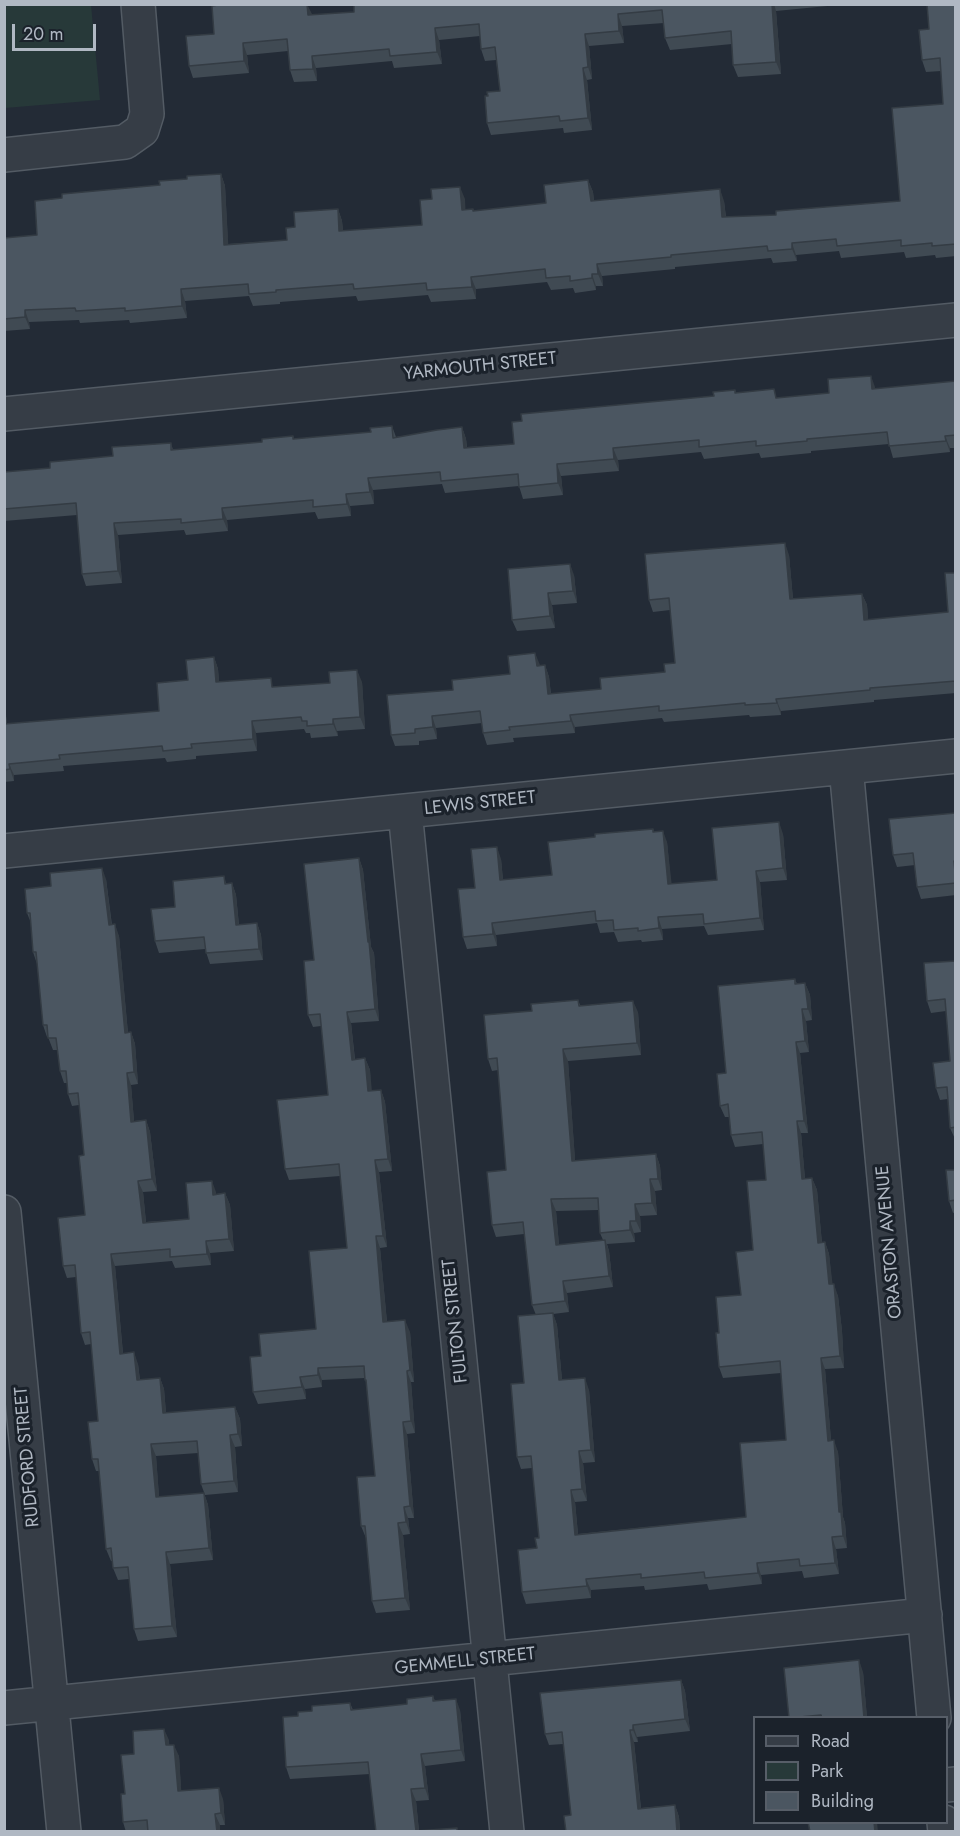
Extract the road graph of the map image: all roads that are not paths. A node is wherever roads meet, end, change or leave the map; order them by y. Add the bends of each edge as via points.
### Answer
1 (138, 4) edge
2 (4, 155) edge
3 (956, 320) edge
4 (4, 414) edge
5 (956, 756) edge
6 (846, 767) junction
7 (405, 811) junction
8 (4, 851) edge
9 (4, 1212) edge
10 (8, 1273) edge
11 (925, 1615) junction
12 (489, 1659) junction
13 (52, 1703) junction
14 (4, 1708) edge
15 (934, 1716) edge
16 (64, 1832) edge
17 (507, 1832) edge

1 - 2 street via 147,114 142,130 125,142
3 - 4 street, YARMOUTH STREET
5 - 6 street, LEWIS STREET
6 - 7 street, LEWIS STREET
6 - 11 street, ORASTON AVENUE
7 - 8 street, LEWIS STREET
7 - 12 street, FULTON STREET
9 - 10 street, RUDFORD STREET
10 - 13 street, RUDFORD STREET
11 - 12 street, GEMMELL STREET
11 - 15 street, ORASTON AVENUE
12 - 13 street, GEMMELL STREET
12 - 17 street, FULTON STREET
13 - 14 street, GEMMELL STREET
13 - 16 street, RUDFORD STREET

